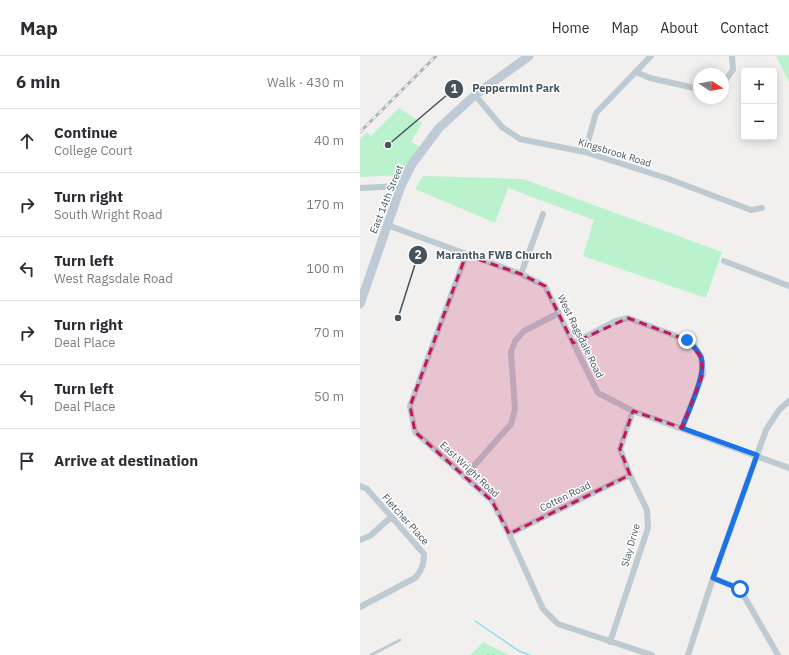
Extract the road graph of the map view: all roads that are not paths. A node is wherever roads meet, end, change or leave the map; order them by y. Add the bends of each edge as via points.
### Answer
1 (529, 56) edge
2 (651, 56) edge
3 (732, 56) edge
4 (636, 72) junction
5 (729, 75) edge
6 (693, 88) edge
7 (475, 95) junction
8 (585, 152) junction
9 (401, 186) junction
10 (360, 188) edge
11 (762, 208) dead end
12 (543, 214) dead end
13 (387, 225) junction
14 (466, 255) junction
15 (724, 261) dead end
16 (521, 274) junction
17 (364, 282) edge
18 (789, 286) edge
19 (360, 304) edge
20 (559, 313) junction
21 (573, 343) junction
22 (789, 401) edge
23 (633, 411) junction
24 (682, 428) junction
25 (757, 455) junction
26 (789, 468) edge
27 (630, 476) junction
28 (464, 477) junction
29 (360, 486) edge
30 (391, 518) junction
31 (509, 534) junction
32 (360, 540) edge
33 (713, 578) junction
34 (360, 607) edge
35 (400, 640) dead end
36 (610, 642) junction
37 (371, 655) edge
38 (652, 655) edge
39 (688, 655) edge
40 (778, 655) edge

1 - 7 street, East 14th Street
2 - 4 street
3 - 5 street via 733,70
4 - 6 street via 650,78
4 - 8 street via 596,113
7 - 8 street, Kingsbrook Road via 502,127 520,139
7 - 9 street, East 14th Street via 439,128 412,164
8 - 11 street, Kingsbrook Road via 669,179 751,210
9 - 10 street
9 - 13 street, East 14th Street
12 - 16 street
13 - 14 street, West Ragsdale Road
13 - 17 street, East 14th Street
14 - 16 street, West Ragsdale Road
14 - 28 street, East Wright Road via 410,406 415,432
15 - 18 street
16 - 20 street, West Ragsdale Road via 545,286
17 - 19 street, East 14th Street
20 - 21 street, West Ragsdale Road
20 - 28 street via 524,331 515,341 512,352 515,409 511,424
21 - 23 street, West Ragsdale Road via 598,393
21 - 24 street via 616,321 628,318 687,340 701,357 703,374
22 - 25 street via 779,410 766,430
23 - 24 street, West Ragsdale Road
23 - 27 street, Slay Drive via 620,449
24 - 25 street, West Ragsdale Road
25 - 26 street, West Ragsdale Road
25 - 33 street
27 - 31 street, Cotten Road
27 - 36 street, Slay Drive via 647,510 648,528
28 - 31 street, East Wright Road via 492,501
29 - 30 street, Fletcher Place via 367,489
30 - 32 street via 370,536
30 - 34 street, Fletcher Place via 424,554 424,563 415,578
31 - 36 street, East Wright Road via 543,609 558,624
33 - 39 street
33 - 40 street via 740,589
35 - 37 lane
36 - 38 street, East Wright Road

